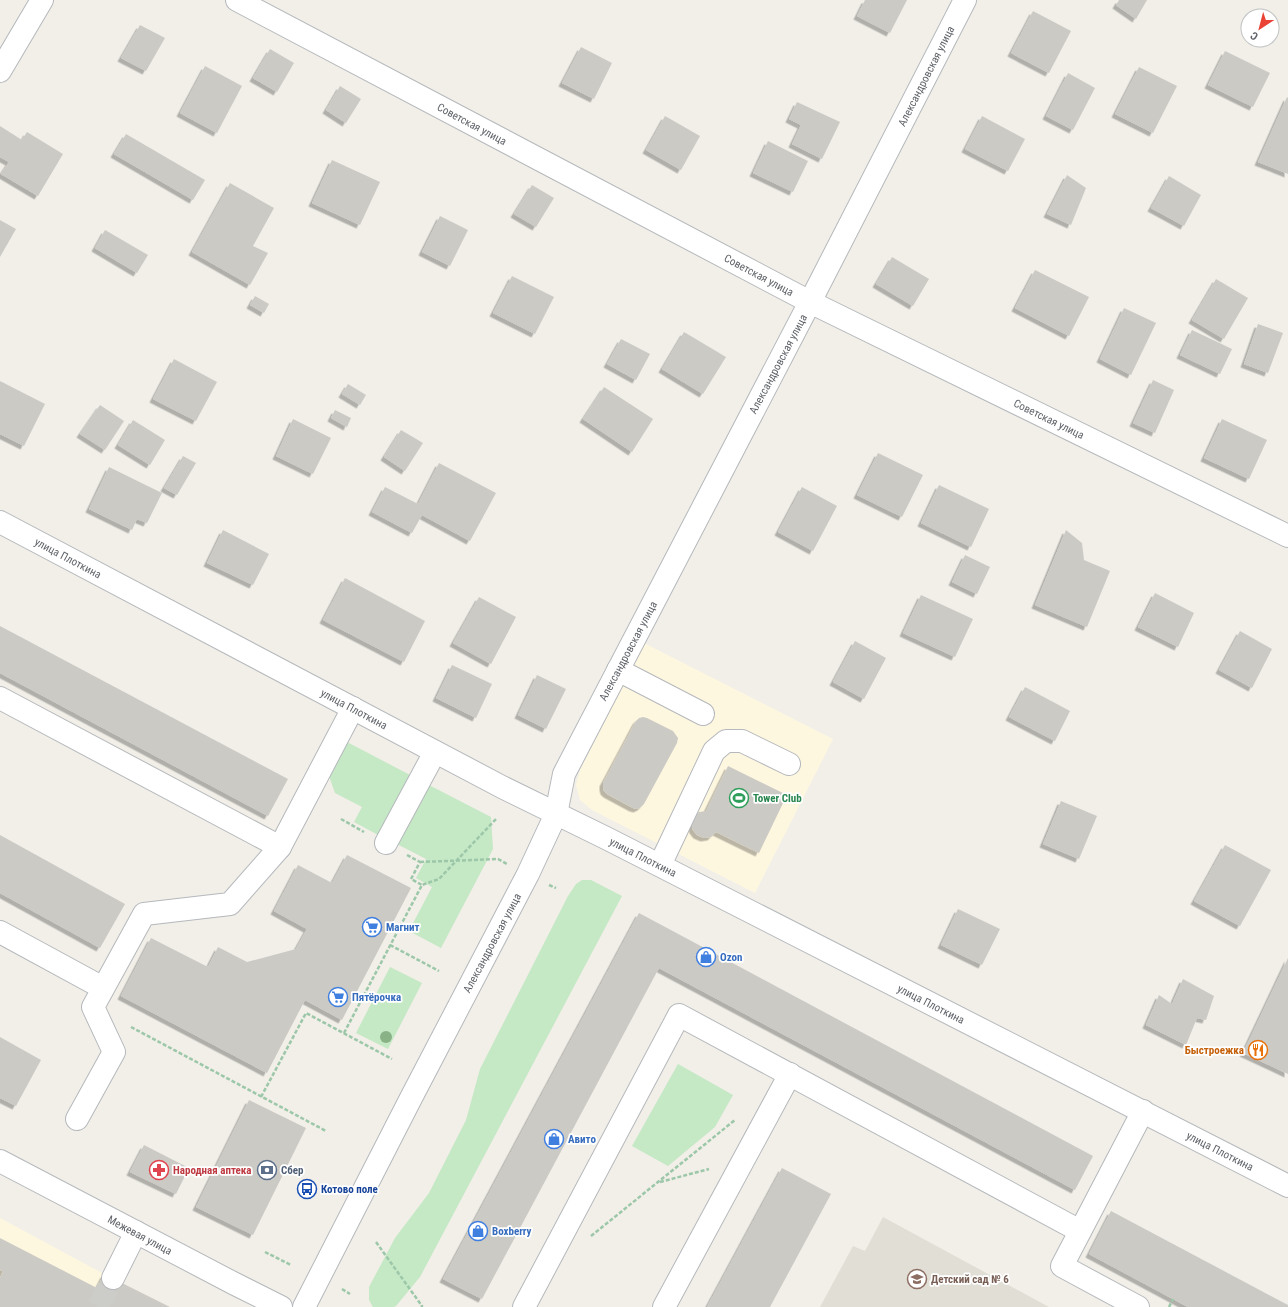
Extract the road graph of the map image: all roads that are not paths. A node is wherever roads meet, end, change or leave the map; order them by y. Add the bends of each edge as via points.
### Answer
1 (42, 0) edge
2 (237, 0) edge
3 (965, 0) edge
4 (0, 71) edge
5 (810, 302) junction
6 (0, 522) edge
7 (1288, 536) edge
8 (618, 670) junction
9 (0, 698) edge
10 (353, 708) junction
11 (703, 714) dead end
12 (435, 752) junction
13 (789, 764) dead end
14 (556, 814) junction
15 (386, 844) dead end
16 (280, 847) junction
17 (660, 865) junction
18 (0, 932) edge
19 (103, 988) junction
20 (790, 1074) junction
21 (1143, 1112) junction
22 (77, 1119) dead end
23 (0, 1161) edge
24 (1288, 1186) edge
25 (136, 1232) junction
26 (1080, 1232) junction
27 (113, 1278) tunnel mouth
28 (281, 1307) edge
29 (304, 1307) edge
30 (524, 1307) edge
31 (664, 1307) edge
32 (1138, 1307) edge

1 - 4 street
2 - 5 street, Советская улица
3 - 5 street, Александровская улица
5 - 7 street, Советская улица
5 - 8 street, Александровская улица
6 - 10 street, улица Плоткина
8 - 11 street
8 - 14 street, Александровская улица via 564,774
9 - 16 street
10 - 12 street, улица Плоткина
10 - 16 street
12 - 14 street, улица Плоткина
12 - 15 street
13 - 17 street via 742,741 726,741 714,751
14 - 17 street, улица Плоткина
14 - 29 street, Александровская улица via 528,874
16 - 19 street via 230,904 144,914
17 - 21 street, улица Плоткина
18 - 19 street
19 - 22 street via 93,1007 114,1052
20 - 26 street
20 - 30 street via 679,1015
20 - 31 street
21 - 24 street, улица Плоткина
21 - 26 street
23 - 25 street, Межевая улица
25 - 27 street
25 - 28 street, Межевая улица
26 - 32 street via 1062,1266

